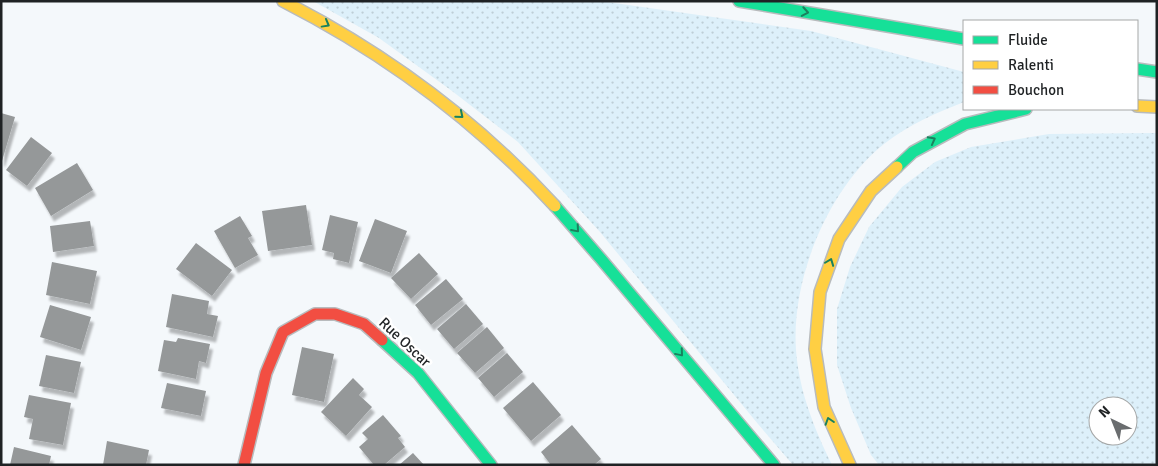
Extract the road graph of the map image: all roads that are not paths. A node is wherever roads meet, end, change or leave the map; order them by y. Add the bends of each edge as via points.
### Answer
1 (283, 1) edge
2 (739, 1) edge
3 (963, 40) edge
4 (1138, 68) edge
5 (1157, 72) edge
6 (1138, 106) edge
7 (1157, 107) edge
8 (1021, 110) edge
9 (244, 465) edge
10 (491, 465) edge
11 (774, 465) edge
12 (850, 465) edge

1 -> 11 main road via 374,52 437,96 492,144 574,226
2 -> 3 main road
4 - 5 main road
6 - 7 main road
12 -> 8 main road via 825,408 815,350 820,291 831,257 859,205 910,153 980,119
9 - 10 main road, Rue Oscar via 266,373 283,332 315,314 336,314 364,324 418,373

